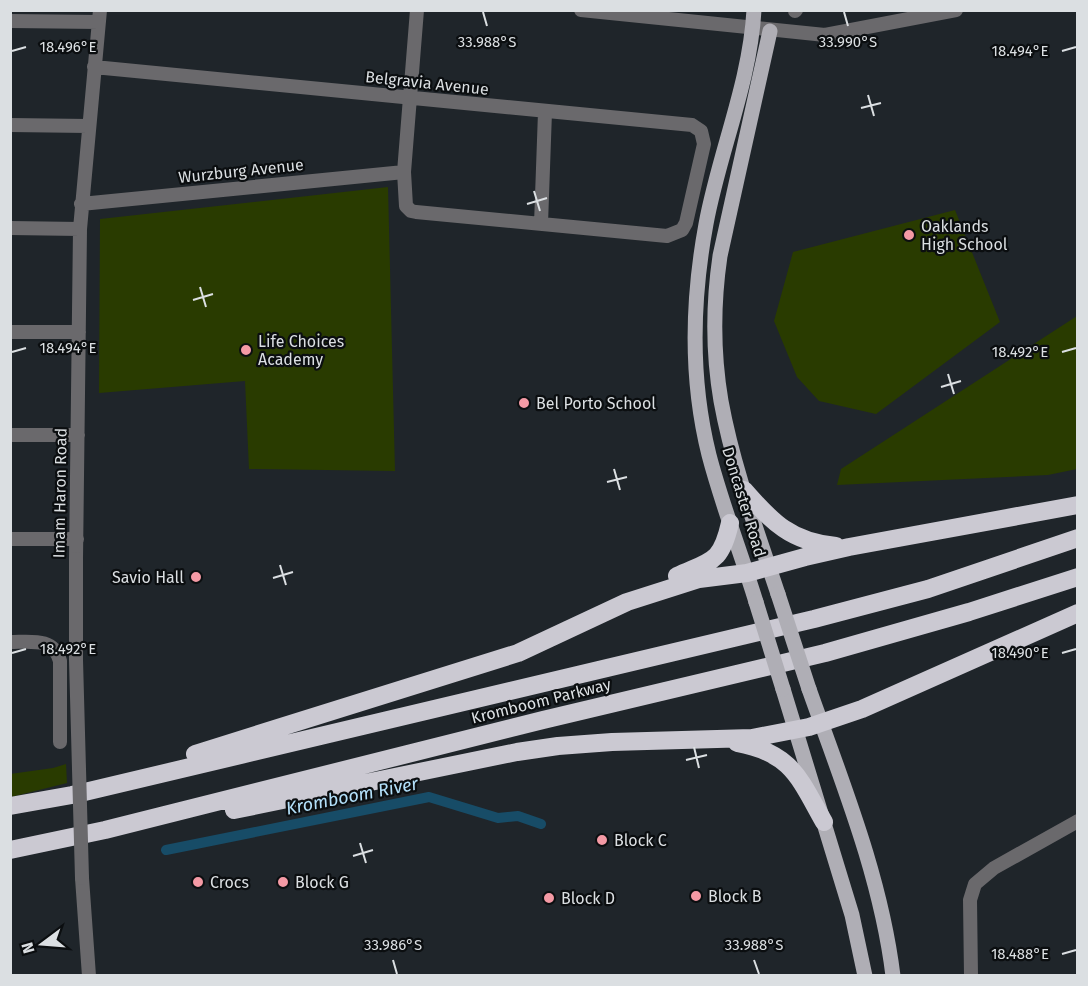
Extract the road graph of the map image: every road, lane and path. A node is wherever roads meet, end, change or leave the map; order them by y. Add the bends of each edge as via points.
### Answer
1 (417, 10) edge
2 (581, 10) edge
3 (754, 10) edge
4 (956, 10) edge
5 (99, 16) edge
6 (10, 21) edge
7 (752, 28) junction
8 (770, 30) junction
9 (94, 67) junction
10 (408, 97) junction
11 (545, 112) junction
12 (10, 125) edge
13 (88, 126) junction
14 (404, 171) junction
15 (81, 204) junction
16 (541, 224) junction
17 (10, 228) edge
18 (80, 229) junction
19 (10, 332) edge
20 (79, 332) junction
21 (10, 435) edge
22 (78, 435) junction
23 (744, 490) junction
24 (1077, 505) edge
25 (730, 523) junction
26 (1077, 538) edge
27 (10, 539) edge
28 (76, 539) junction
29 (849, 547) junction
30 (769, 567) junction
31 (747, 573) junction
32 (1077, 577) edge
33 (627, 602) junction
34 (1077, 613) edge
35 (10, 642) edge
36 (821, 724) junction
37 (796, 729) junction
38 (714, 739) junction
39 (60, 742) dead end
40 (34, 801) junction
41 (10, 806) edge
42 (1077, 821) edge
43 (824, 822) junction
44 (105, 830) junction
45 (10, 850) edge
46 (89, 975) edge
47 (864, 975) edge
48 (893, 975) edge
49 (971, 975) edge

1 - 10 street
2 - 7 street
3 - 7 main road, Doncaster Road
4 - 8 street via 840,33 806,35
5 - 6 street
5 - 9 street, Imam Haron Road
7 - 8 street
7 - 25 main road, Doncaster Road via 706,223 696,303 700,405 709,453
8 - 23 main road, Doncaster Road via 720,256 716,303 715,345 721,400
9 - 10 street, Belgravia Avenue
9 - 13 street, Imam Haron Road
10 - 11 street, Belgravia Avenue
10 - 14 street
11 - 16 street
11 - 16 street, Belgravia Avenue via 692,124 704,140 684,227 673,235
12 - 13 street
13 - 15 street, Imam Haron Road
14 - 15 street, Wurzburg Avenue
14 - 16 street, Belgravia Avenue via 405,203 416,212
15 - 18 street, Imam Haron Road
17 - 18 street
18 - 20 street, Imam Haron Road
19 - 20 street
20 - 22 street, Imam Haron Road
21 - 22 street
22 - 28 street, Imam Haron Road
23 - 29 highway via 787,532 815,543
23 - 30 main road, Doncaster Road
24 - 29 highway
25 - 31 main road, Doncaster Road
25 - 33 highway via 726,544 715,558
26 - 40 highway, Kromboom Parkway via 928,589 814,619
27 - 28 street
28 - 46 street, Imam Haron Road, bridge via 77,714
29 - 30 highway
30 - 31 highway
30 - 36 main road, Doncaster Road, bridge
31 - 33 highway via 699,579
31 - 37 main road, Doncaster Road, bridge
32 - 44 highway, Kromboom Parkway via 825,653
33 - 40 highway via 518,652 480,665
34 - 36 highway
35 - 39 street via 45,643 57,654
36 - 37 highway
36 - 48 main road, Doncaster Road via 871,873 884,919
37 - 38 highway via 752,738
37 - 43 main road, Doncaster Road
38 - 43 highway via 745,745 792,768
38 - 44 highway via 547,748 193,819
40 - 41 highway, Kromboom Parkway
42 - 49 street via 994,868 975,884 970,900
43 - 47 main road, Doncaster Road via 852,915
44 - 45 highway, Kromboom Parkway

